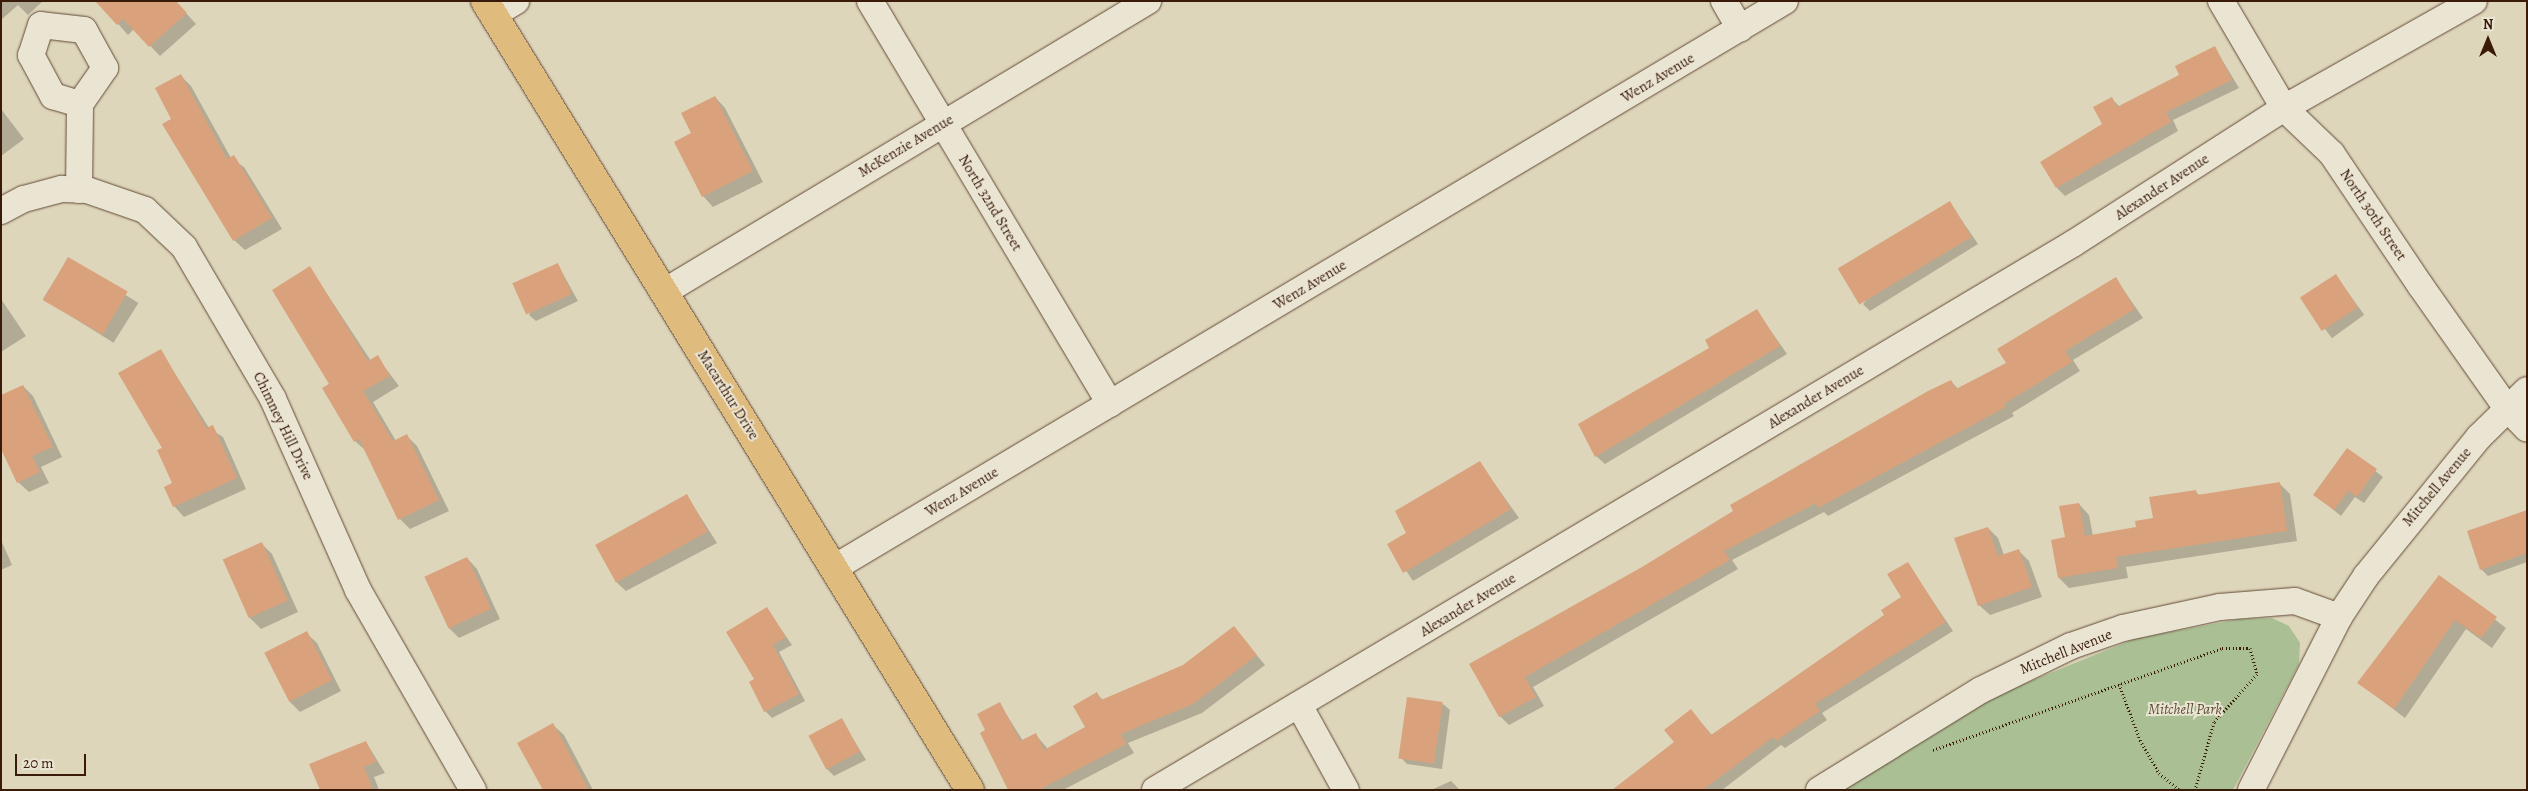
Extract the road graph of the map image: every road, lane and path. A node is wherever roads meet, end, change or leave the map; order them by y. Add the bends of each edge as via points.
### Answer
1 (870, 1) edge
2 (1148, 1) edge
3 (1724, 1) edge
4 (1785, 1) edge
5 (2221, 1) edge
6 (2474, 1) edge
7 (498, 6) edge
8 (1740, 29) junction
9 (80, 104) dead end
10 (2284, 108) junction
11 (943, 124) junction
12 (79, 190) junction
13 (1, 211) edge
14 (664, 292) junction
15 (2527, 390) edge
16 (1110, 404) junction
17 (2506, 407) junction
18 (2527, 430) edge
19 (834, 568) junction
20 (2339, 617) junction
21 (2119, 684) junction
22 (1299, 706) junction
23 (1926, 753) dead end
24 (473, 790) edge
25 (970, 790) edge
26 (1155, 790) edge
27 (1346, 790) edge
28 (1819, 790) edge
29 (2179, 790) edge
30 (2195, 790) edge
31 (2251, 790) edge

1 - 11 street, North 32nd Street
2 - 11 street, McKenzie Avenue
3 - 8 street
4 - 8 street, Wenz Avenue
5 - 10 street, North 30th Street
6 - 10 street, Alexander Avenue
7 - 14 main road, Macarthur Drive
8 - 16 street, Wenz Avenue
9 - 12 street
10 - 17 street, North 30th Street via 2332,154
10 - 22 street, Alexander Avenue via 2074,243
11 - 14 street, McKenzie Avenue
11 - 16 street, North 32nd Street
12 - 13 street, Chimney Hill Drive via 24,199
12 - 24 street, Chimney Hill Drive via 130,201 167,227 184,247 273,399 358,590
14 - 19 main road, Macarthur Drive
15 - 17 street, Mitchell Avenue
16 - 19 street, Wenz Avenue
17 - 18 street, North 30th Street
17 - 20 street, Mitchell Avenue via 2408,522
19 - 25 main road, Macarthur Drive
20 - 28 street, Mitchell Avenue via 2295,601 2220,607 2123,628 2071,646 1997,682
20 - 31 street, Mitchell Avenue
21 - 23 path
21 - 29 path via 2140,740 2159,772
21 - 30 path via 2222,648 2250,648 2257,674 2214,722
22 - 26 street, Alexander Avenue
22 - 27 street

